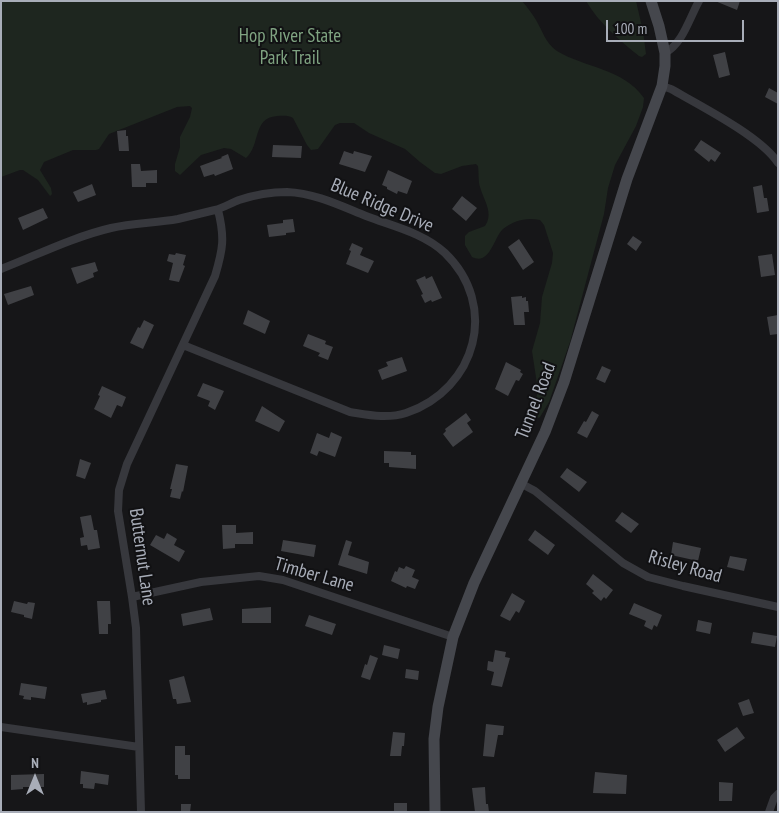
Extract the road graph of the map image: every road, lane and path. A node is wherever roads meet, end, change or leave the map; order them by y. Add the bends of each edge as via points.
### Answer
1 (651, 1) edge
2 (699, 1) edge
3 (665, 53) junction
4 (662, 86) junction
5 (778, 163) edge
6 (218, 210) junction
7 (1, 269) edge
8 (183, 345) junction
9 (520, 483) junction
10 (132, 597) junction
11 (778, 607) edge
12 (453, 637) junction
13 (1, 727) edge
14 (139, 747) junction
15 (778, 794) edge
16 (142, 812) edge
17 (436, 812) edge
18 (769, 812) edge

1 - 3 main road, Tunnel Road
2 - 3 street via 681,38 674,48
3 - 4 main road, Tunnel Road
4 - 5 street via 756,141
4 - 9 main road, Tunnel Road via 627,179 564,382 545,432
6 - 7 street, Blue Ridge Drive via 109,228
6 - 8 street, Butternut Lane via 223,230 222,253 216,276
6 - 8 street, Blue Ridge Drive via 240,200 266,194 313,195 424,238 444,252 460,270 475,318 473,346 464,368 433,400 406,413 379,417 350,412
8 - 10 street, Butternut Lane via 127,464 119,490 118,511
9 - 11 street, Risley Road via 535,490 623,563 648,576
9 - 12 main road, Tunnel Road
10 - 12 street, Timber Lane via 201,582 258,576 283,580
10 - 14 street, Butternut Lane via 136,628
12 - 17 main road, Tunnel Road via 434,739
13 - 14 street
14 - 16 street, Butternut Lane
15 - 18 street

